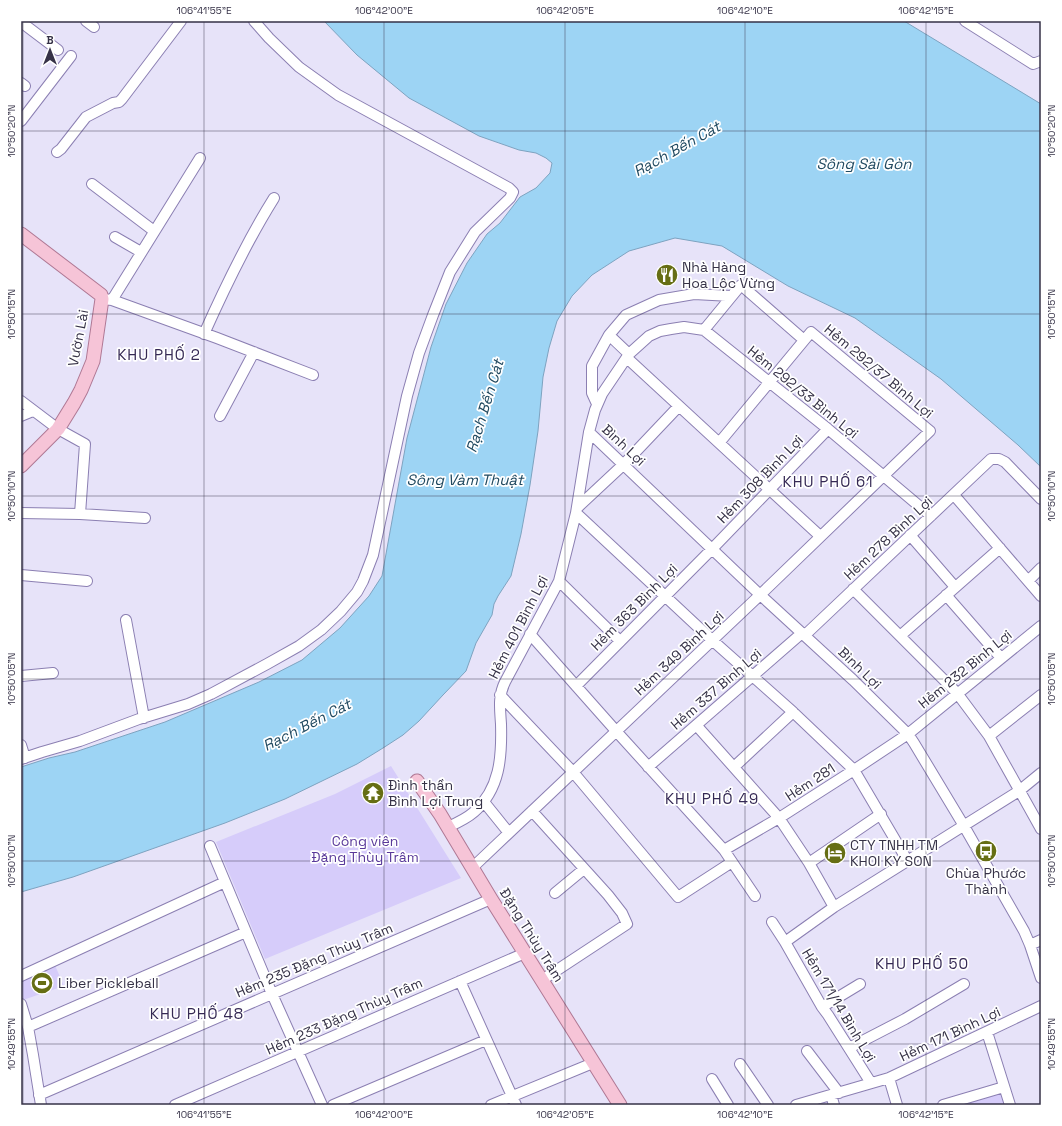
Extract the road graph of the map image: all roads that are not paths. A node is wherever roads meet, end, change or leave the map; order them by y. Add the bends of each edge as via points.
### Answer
1 (181, 21) edge
2 (254, 21) edge
3 (965, 21) edge
4 (21, 22) edge
5 (58, 50) dead end
6 (71, 56) dead end
7 (1037, 62) edge
8 (21, 121) edge
9 (57, 152) dead end
10 (200, 158) dead end
11 (92, 184) dead end
12 (274, 198) dead end
13 (154, 231) junction
14 (21, 234) edge
15 (115, 237) dead end
16 (141, 252) junction
17 (731, 296) junction
18 (107, 299) junction
19 (704, 330) junction
20 (204, 334) junction
21 (609, 335) junction
22 (807, 336) junction
23 (253, 355) junction
24 (628, 356) junction
25 (313, 375) dead end
26 (770, 382) junction
27 (21, 401) edge
28 (597, 404) junction
29 (679, 406) junction
30 (34, 411) junction
31 (21, 416) edge
32 (220, 416) dead end
33 (58, 429) junction
34 (828, 430) junction
35 (589, 432) junction
36 (930, 432) joint
37 (718, 443) junction
38 (624, 464) junction
39 (21, 466) edge
40 (884, 476) junction
41 (769, 489) junction
42 (954, 495) junction
43 (1041, 499) edge
44 (577, 510) junction
45 (21, 513) edge
46 (80, 514) junction
47 (931, 516) junction
48 (145, 518) dead end
49 (910, 535) junction
50 (820, 536) junction
51 (1000, 548) junction
52 (712, 549) junction
53 (1041, 568) edge
54 (21, 575) edge
55 (1028, 580) junction
56 (87, 581) dead end
57 (559, 581) junction
58 (955, 587) junction
59 (853, 589) junction
60 (760, 595) junction
61 (946, 595) junction
62 (665, 596) junction
63 (1041, 596) edge
64 (126, 620) dead end
65 (1041, 626) edge
66 (530, 634) junction
67 (804, 634) junction
68 (900, 636) junction
69 (712, 640) junction
70 (620, 641) junction
71 (1001, 658) junction
72 (53, 672) dead end
73 (21, 676) edge
74 (753, 676) junction
75 (576, 686) junction
76 (957, 693) junction
77 (500, 695) junction
78 (1041, 695) edge
79 (793, 712) junction
80 (144, 718) junction
81 (697, 726) junction
82 (616, 731) junction
83 (908, 734) junction
84 (989, 736) junction
85 (21, 745) edge
86 (23, 759) edge
87 (734, 766) junction
88 (648, 767) junction
89 (854, 770) junction
90 (573, 772) junction
91 (1041, 773) edge
92 (417, 781) dead end
93 (1019, 791) junction
94 (484, 802) junction
95 (532, 811) junction
96 (880, 814) junction
97 (779, 818) junction
98 (964, 826) junction
99 (448, 828) junction
100 (1041, 829) edge
101 (509, 833) junction
102 (210, 846) dead end
103 (724, 850) junction
104 (907, 860) junction
105 (732, 862) junction
106 (808, 863) junction
107 (472, 868) junction
108 (584, 868) junction
109 (225, 882) junction
110 (555, 894) dead end
111 (755, 896) dead end
112 (491, 899) junction
113 (834, 907) junction
114 (772, 922) dead end
115 (246, 932) junction
116 (1041, 940) edge
117 (785, 942) junction
118 (1030, 945) junction
119 (525, 953) junction
120 (21, 976) edge
121 (1041, 978) edge
122 (542, 980) junction
123 (460, 981) junction
124 (860, 984) dead end
125 (964, 984) dead end
126 (272, 994) junction
127 (21, 1004) edge
128 (1041, 1006) edge
129 (822, 1007) junction
130 (28, 1027) junction
131 (987, 1032) junction
132 (486, 1040) junction
133 (849, 1048) junction
134 (298, 1051) junction
135 (807, 1051) dead end
136 (593, 1063) junction
137 (740, 1064) dead end
138 (889, 1078) junction
139 (712, 1079) dead end
140 (870, 1083) junction
141 (1004, 1087) junction
142 (835, 1094) junction
143 (40, 1100) edge
144 (514, 1101) edge
145 (175, 1105) edge
146 (322, 1105) edge
147 (333, 1105) edge
148 (491, 1105) edge
149 (620, 1105) edge
150 (728, 1105) edge
151 (768, 1105) edge
152 (796, 1105) edge
153 (834, 1105) edge
154 (897, 1105) edge
155 (943, 1105) edge
156 (1010, 1105) edge

1 - 9 street via 122,99 86,117
2 - 80 street via 299,67 338,95 513,192 475,232 464,248 450,272 432,315 407,396 373,555 356,592 321,630 299,646 211,694
3 - 7 street
4 - 5 street
6 - 8 street
10 - 13 street
11 - 13 street
12 - 20 street via 259,221
13 - 16 street
14 - 18 main road, Vườn Lài
15 - 16 street
16 - 18 street
17 - 19 street
17 - 21 street via 694,294 659,300 626,315
17 - 22 street, Hẻm 292/37 Bình Lợi via 741,285
18 - 20 street
18 - 33 main road, Vườn Lài via 93,361 74,403
19 - 24 street, Hẻm 401 Bình Lợi via 684,327 660,331 649,336
19 - 26 street, Hẻm 292/33 Bình Lợi
20 - 23 street
21 - 24 street
21 - 28 street via 592,366 592,393
22 - 26 street
22 - 36 street, Hẻm 292/37 Bình Lợi
23 - 25 street
23 - 32 street
24 - 28 street, Hẻm 401 Bình Lợi
24 - 29 street
26 - 34 street, Hẻm 292/33 Bình Lợi
26 - 37 street
27 - 30 street
28 - 35 street, Hẻm 401 Bình Lợi
29 - 37 street
29 - 38 street
30 - 31 street
30 - 33 street
33 - 39 main road, Vườn Lài
33 - 46 street via 86,444
34 - 40 street, Hẻm 292/33 Bình Lợi
34 - 41 street, Hẻm 308 Bình Lợi
35 - 38 street, Bình Lợi
35 - 44 street, Hẻm 401 Bình Lợi
36 - 40 street, Hẻm 349 Bình Lợi
37 - 41 street
38 - 44 street
38 - 52 street, Bình Lợi
40 - 47 street, Hẻm 292/33 Bình Lợi
40 - 50 street, Hẻm 349 Bình Lợi
41 - 50 street
41 - 52 street, Hẻm 308 Bình Lợi
42 - 43 street, Hẻm 278 Bình Lợi via 995,458 1005,462
42 - 47 street, Hẻm 278 Bình Lợi
42 - 51 street
44 - 57 street, Hẻm 401 Bình Lợi
44 - 62 street
45 - 46 street
46 - 48 street
47 - 49 street, Hẻm 278 Bình Lợi
49 - 58 street
49 - 59 street, Hẻm 278 Bình Lợi
50 - 60 street, Hẻm 349 Bình Lợi
51 - 55 street
51 - 58 street
52 - 60 street, Bình Lợi
52 - 62 street, Hẻm 363 Bình Lợi
53 - 55 street
54 - 56 street
55 - 63 street
57 - 66 street, Hẻm 401 Bình Lợi
57 - 70 street
58 - 61 street
59 - 67 street, Hẻm 278 Bình Lợi
59 - 68 street
60 - 67 street, Bình Lợi
60 - 69 street, Hẻm 349 Bình Lợi
61 - 68 street
61 - 71 street
62 - 69 street
62 - 70 street, Hẻm 363 Bình Lợi
64 - 80 street
65 - 71 street, Hẻm 232 Bình Lợi
66 - 75 street
66 - 77 street, Hẻm 401 Bình Lợi
67 - 74 street, Hẻm 337 Bình Lợi
67 - 83 street, Bình Lợi
68 - 76 street
69 - 74 street
69 - 82 street, Hẻm 349 Bình Lợi
70 - 75 street, Hẻm 363 Bình Lợi
71 - 76 street, Hẻm 232 Bình Lợi
72 - 73 street
74 - 79 street
74 - 81 street, Hẻm 337 Bình Lợi
75 - 82 street
76 - 83 street, Hẻm 232 Bình Lợi
76 - 84 street
77 - 90 street
77 - 94 street via 500,763
78 - 84 street
79 - 87 street
79 - 89 street
80 - 86 street
81 - 87 street
81 - 88 street, Hẻm 337 Bình Lợi
82 - 88 street
82 - 90 street, Hẻm 349 Bình Lợi
83 - 89 street, Hẻm 281
83 - 98 street, Bình Lợi
84 - 93 street
85 - 86 street
87 - 97 street
88 - 103 street
89 - 96 street
89 - 97 street, Hẻm 281
90 - 95 street, Hẻm 349 Bình Lợi
90 - 105 street via 678,897
91 - 93 street
92 - 99 main road, Đặng Thùy Trâm
93 - 98 street
93 - 100 street
94 - 99 street via 474,812
94 - 101 street
95 - 101 street, Hẻm 349 Bình Lợi
95 - 108 street
96 - 104 street
96 - 106 street
97 - 103 street, Hẻm 281
97 - 106 street
98 - 104 street
98 - 118 street, Bình Lợi via 1024,930
99 - 107 main road, Đặng Thùy Trâm
101 - 107 street, Hẻm 349 Bình Lợi
102 - 109 street
103 - 105 street
104 - 113 street
105 - 111 street
106 - 113 street
107 - 112 main road, Đặng Thùy Trâm
108 - 110 street
108 - 122 street via 622,913 627,924
109 - 115 street
109 - 120 street
112 - 119 main road, Đặng Thùy Trâm
112 - 126 street, Hẻm 235 Đặng Thùy Trâm
113 - 117 street
114 - 117 street, Hẻm 171/14 Bình Lợi
115 - 126 street
115 - 130 street
116 - 118 street
117 - 129 street, Hẻm 171/14 Bình Lợi
118 - 121 street, Bình Lợi
119 - 122 main road, Đặng Thùy Trâm
119 - 123 street, Hẻm 233 Đặng Thùy Trâm
122 - 136 main road, Đặng Thùy Trâm
123 - 132 street
123 - 134 street, Hẻm 233 Đặng Thùy Trâm
124 - 129 street
125 - 133 street via 906,1019
126 - 134 street
126 - 143 street, Hẻm 235 Đặng Thùy Trâm
127 - 130 street
128 - 131 street, Hẻm 171 Bình Lợi
129 - 133 street, Hẻm 171/14 Bình Lợi
130 - 143 street
131 - 138 street, Hẻm 171 Bình Lợi
131 - 141 street
132 - 144 street
132 - 147 street
133 - 140 street, Hẻm 171/14 Bình Lợi
134 - 145 street, Hẻm 233 Đặng Thùy Trâm
134 - 146 street
135 - 142 street
136 - 144 street
136 - 149 main road, Đặng Thùy Trâm
137 - 151 street
138 - 140 street, Hẻm 171 Bình Lợi
138 - 154 street
139 - 150 street
140 - 142 street, Hẻm 171 Bình Lợi
141 - 155 street
141 - 156 street
142 - 152 street, Hẻm 171 Bình Lợi
142 - 153 street
144 - 148 street

